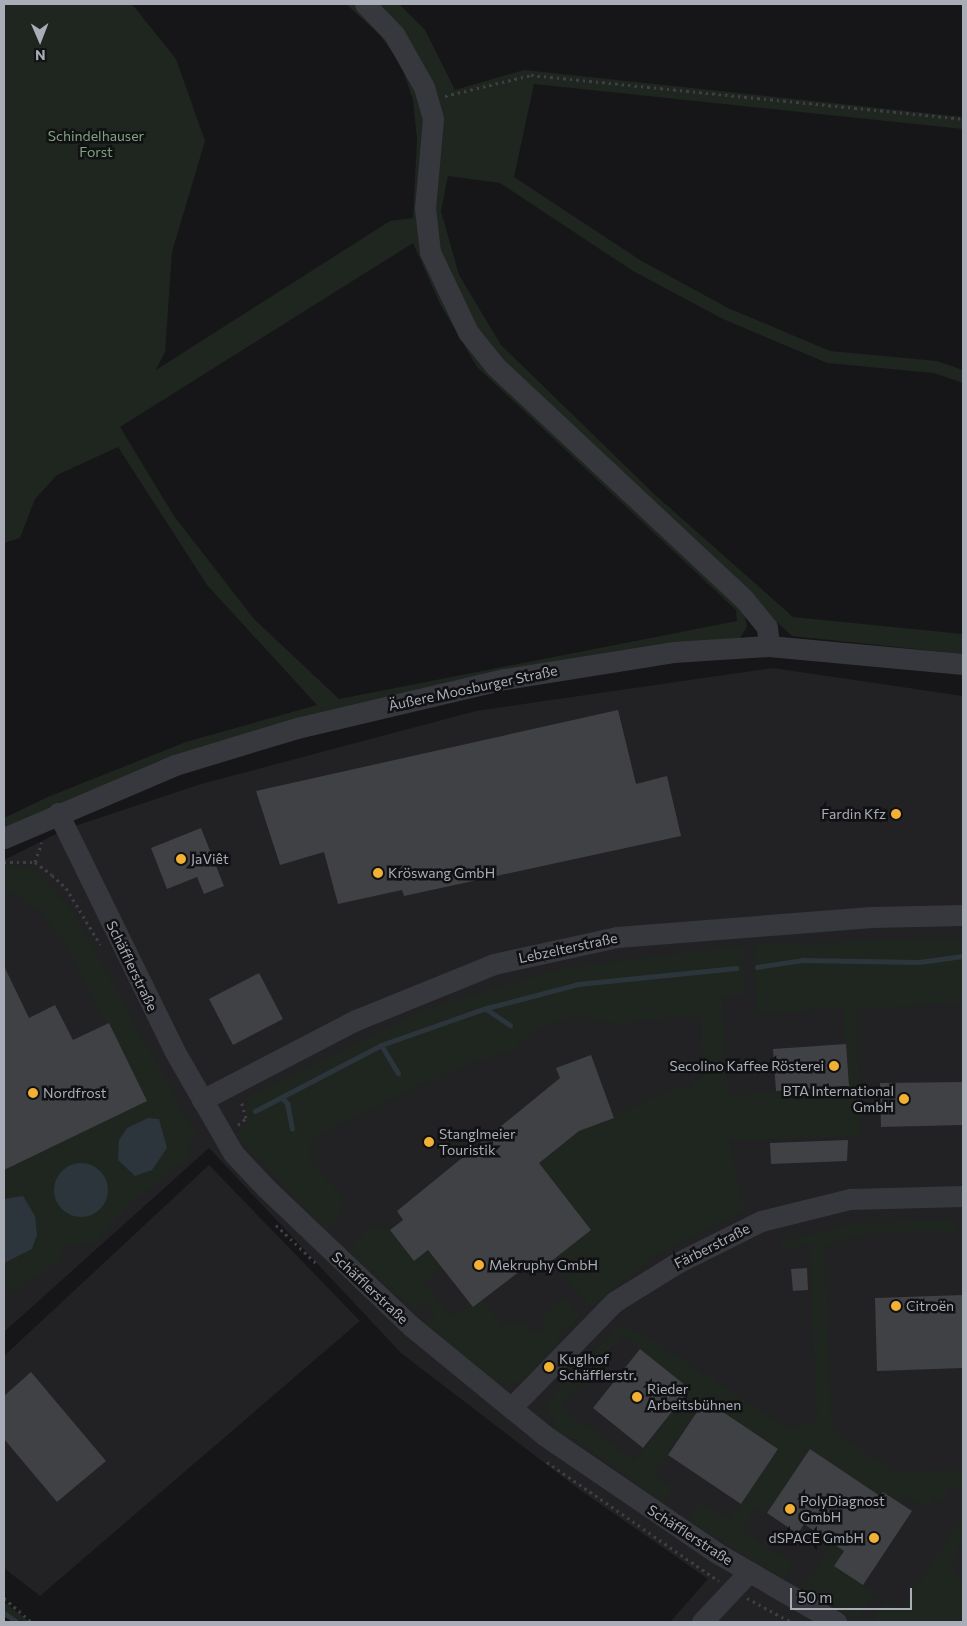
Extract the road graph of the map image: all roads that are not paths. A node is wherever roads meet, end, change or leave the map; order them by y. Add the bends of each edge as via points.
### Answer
1 (366, 4) edge
2 (769, 646) junction
3 (963, 664) edge
4 (62, 821) junction
5 (4, 838) edge
6 (963, 915) edge
7 (202, 1100) junction
8 (963, 1196) edge
9 (512, 1408) junction
10 (748, 1573) junction
11 (702, 1622) edge
12 (836, 1622) edge

1 - 2 street via 394,34 428,100 433,120 425,208 430,252 468,332 494,366 744,599 767,627
2 - 3 street, Äußere Moosburger Straße
2 - 4 street, Äußere Moosburger Straße via 673,652 436,694 297,728 175,766
4 - 5 street, Äußere Moosburger Straße
4 - 7 street, Schäfflerstraße
6 - 7 street, Lebzelterstraße via 871,918 617,938 494,964 356,1020
7 - 9 street, Schäfflerstraße via 222,1136 266,1188 357,1277
8 - 9 street, Färberstraße via 850,1199 761,1221 677,1263 614,1302
9 - 10 street, Schäfflerstraße via 605,1479
10 - 11 street
10 - 12 street, Schäfflerstraße

